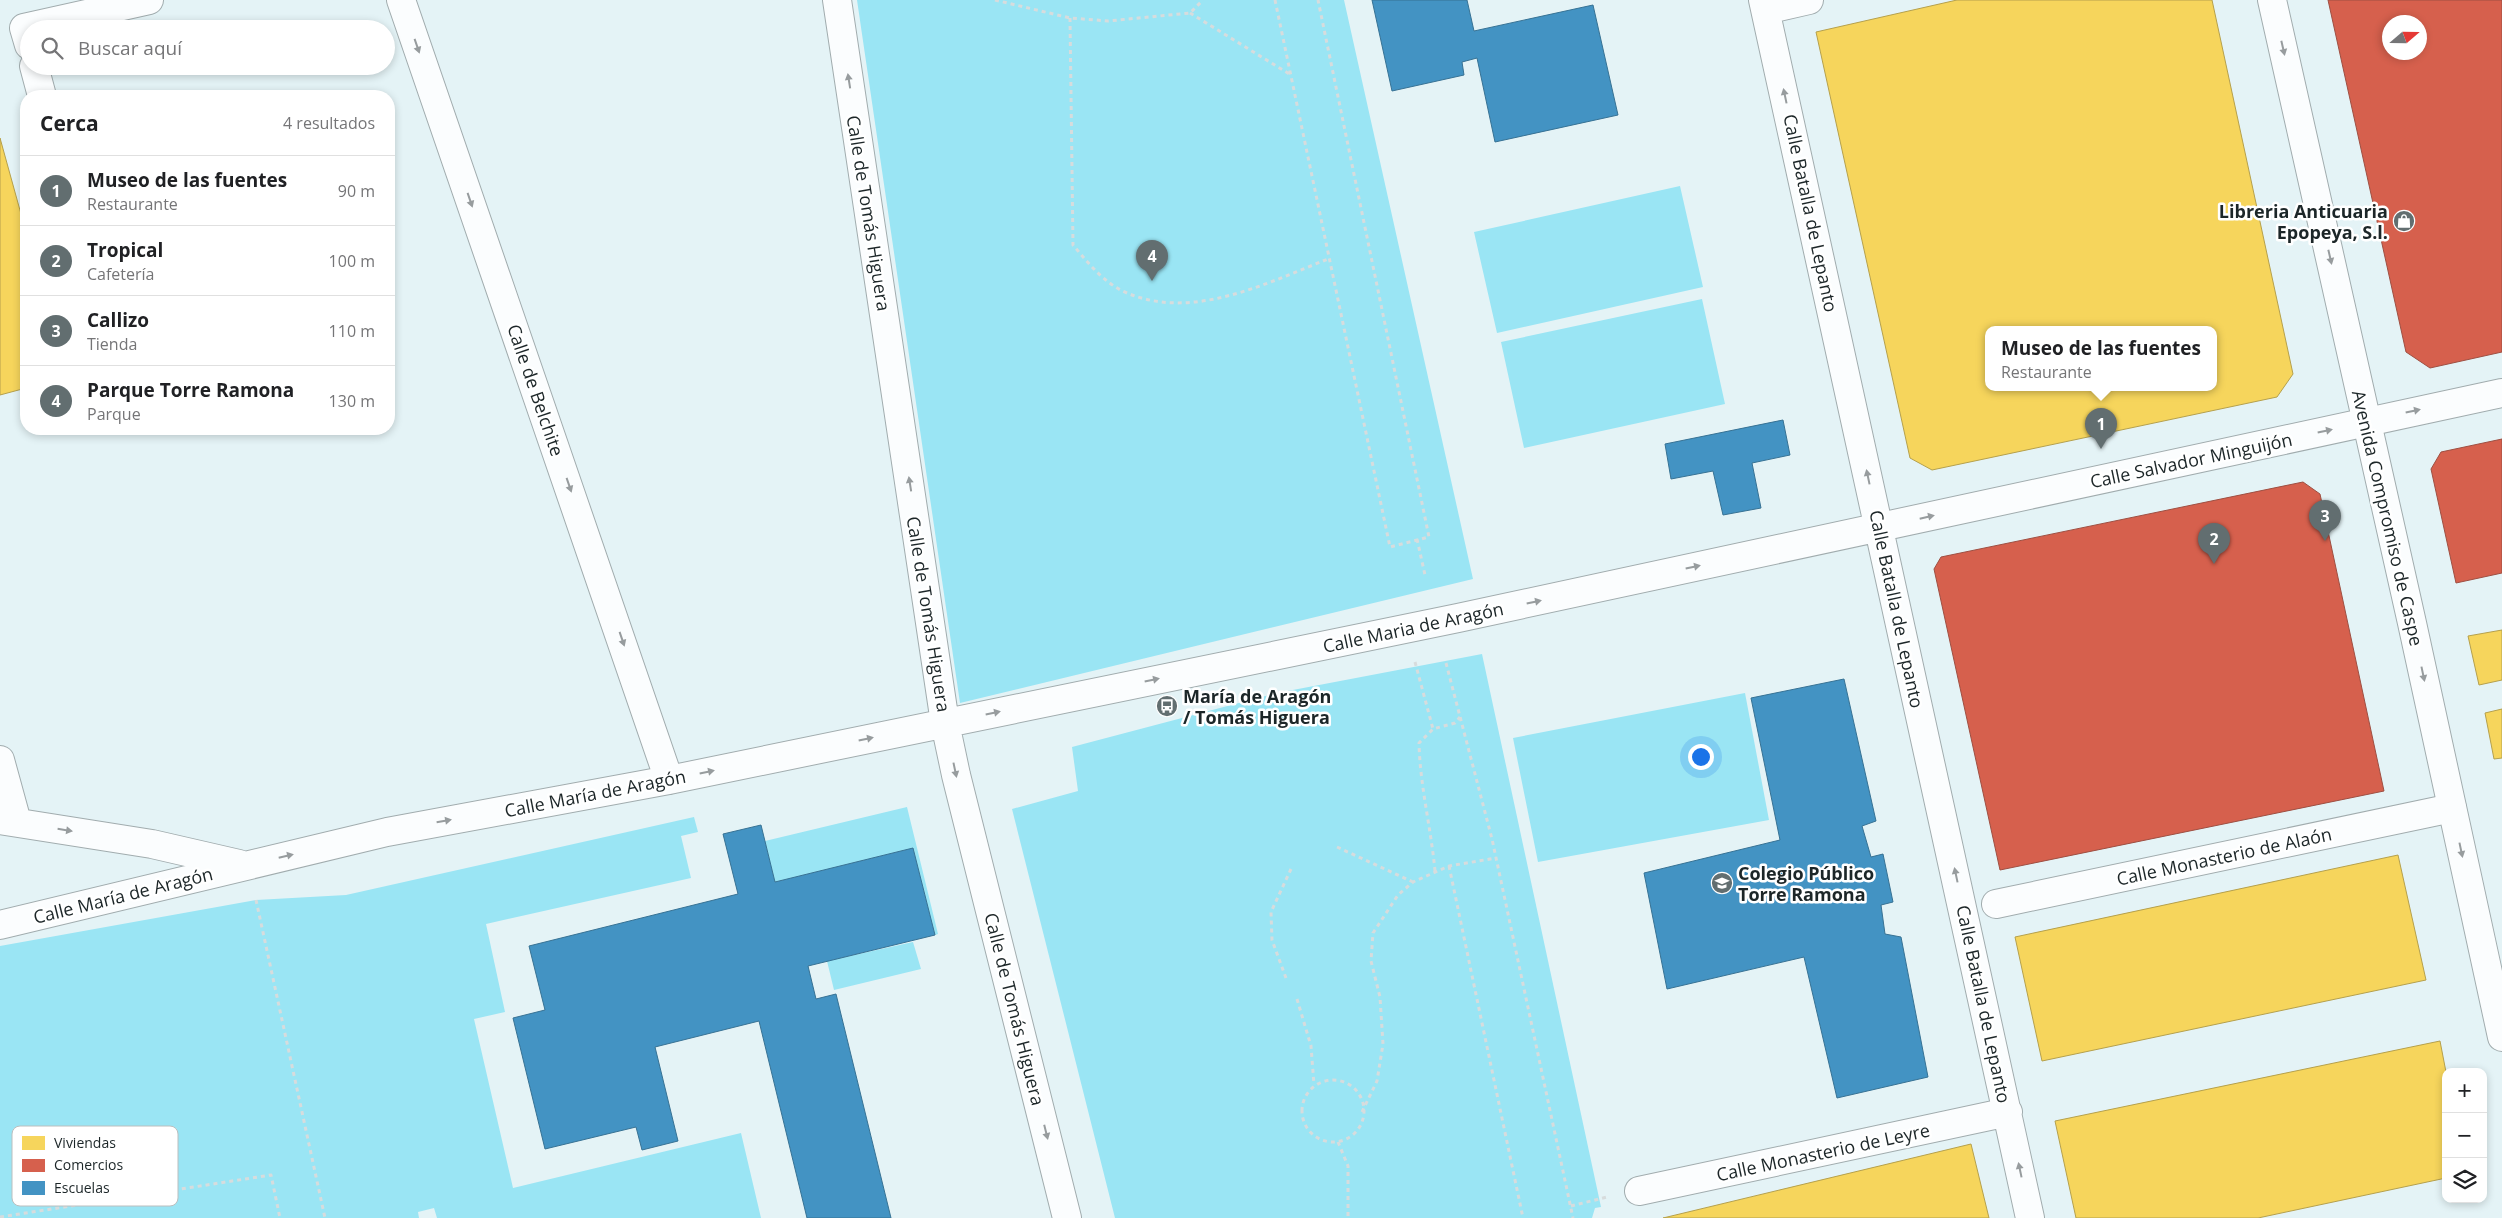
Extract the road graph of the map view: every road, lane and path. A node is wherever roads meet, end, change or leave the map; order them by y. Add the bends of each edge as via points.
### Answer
1 (149, 0) edge
2 (401, 0) edge
3 (836, 0) edge
4 (995, 0) edge
5 (1203, 0) edge
6 (1275, 0) edge
7 (1318, 0) edge
8 (1809, 0) edge
9 (2272, 0) edge
10 (1764, 5) edge
11 (1190, 13) junction
12 (1070, 18) junction
13 (60, 20) edge
14 (36, 75) edge
15 (1291, 75) junction
16 (40, 90) edge
17 (1328, 260) junction
18 (2502, 393) edge
19 (2366, 422) junction
20 (1880, 527) junction
21 (1417, 540) junction
22 (1425, 575) dead end
23 (1446, 663) dead end
24 (1415, 664) dead end
25 (1460, 717) junction
26 (946, 723) junction
27 (1433, 729) junction
28 (0, 760) edge
29 (669, 780) junction
30 (2452, 808) junction
31 (8, 821) edge
32 (1337, 847) dead end
33 (1496, 858) junction
34 (245, 865) junction
35 (1449, 866) junction
36 (1291, 869) dead end
37 (1435, 871) junction
38 (1413, 882) junction
39 (256, 900) dead end
40 (1996, 904) dead end
41 (0, 925) edge
42 (1286, 978) dead end
43 (1297, 999) dead end
44 (2502, 1037) edge
45 (1314, 1085) junction
46 (1362, 1112) junction
47 (2008, 1112) junction
48 (1338, 1142) junction
49 (178, 1189) edge
50 (1639, 1191) dead end
51 (1599, 1198) dead end
52 (71, 1206) edge
53 (1571, 1206) junction
54 (0, 1217) edge
55 (280, 1218) edge
56 (325, 1218) edge
57 (1067, 1218) edge
58 (1348, 1218) edge
59 (1523, 1218) edge
60 (1573, 1218) edge
61 (2030, 1218) edge

1 - 13 street
2 -> 29 street, Calle de Belchite
26 -> 3 street, Calle de Tomás Higuera
4 - 12 path
5 - 11 path
6 - 15 path
7 - 21 path via 1429,537
8 - 10 street
9 -> 19 street, Avenida Compromiso de Caspe
20 -> 10 street, Calle Batalla de Lepanto
11 - 12 path via 1108,21
11 - 15 path
12 - 17 path via 1074,246 1096,272 1127,293 1170,303 1229,297
14 - 16 street
15 - 17 path
17 - 21 path via 1390,547
19 -> 18 street, Calle Salvador Minguijón
20 -> 19 street, Calle Salvador Minguijón
19 -> 30 street, Avenida Compromiso de Caspe
26 -> 20 street, Calle Maria de Aragón
47 -> 20 street, Calle Batalla de Lepanto
21 - 22 path
23 - 25 path
24 - 27 path
25 - 27 path via 1455,723
25 - 33 path
29 -> 26 street, Calle María de Aragón
26 -> 57 street, Calle de Tomás Higuera via 956,775
27 - 37 path via 1420,743 1420,776 1429,815
28 - 31 street
34 -> 29 street, Calle María de Aragón via 387,832
30 - 40 street, Calle Monasterio de Alaón
30 -> 44 street, Avenida Compromiso de Caspe
31 -> 34 street, Calle María de Aragón via 152,844
32 - 38 path
33 - 35 path
33 - 53 path
34 - 41 street, Calle María de Aragón
35 - 37 path
35 - 59 path
36 - 42 path via 1271,912 1272,940
37 - 38 path
38 - 46 path via 1398,895 1373,933 1371,961 1380,997 1383,1044 1377,1081
39 - 56 path
43 - 45 path via 1311,1046
45 - 46 path via 1333,1079 1343,1081 1360,1093 1364,1102
45 - 48 path via 1302,1101 1303,1122 1317,1138
46 - 48 path via 1362,1123 1356,1132
47 - 50 street, Calle Monasterio de Leyre
61 -> 47 street, Calle Batalla de Lepanto
48 - 58 path via 1348,1166
49 - 55 path via 271,1175
51 - 53 path
52 - 54 path
53 - 60 path

